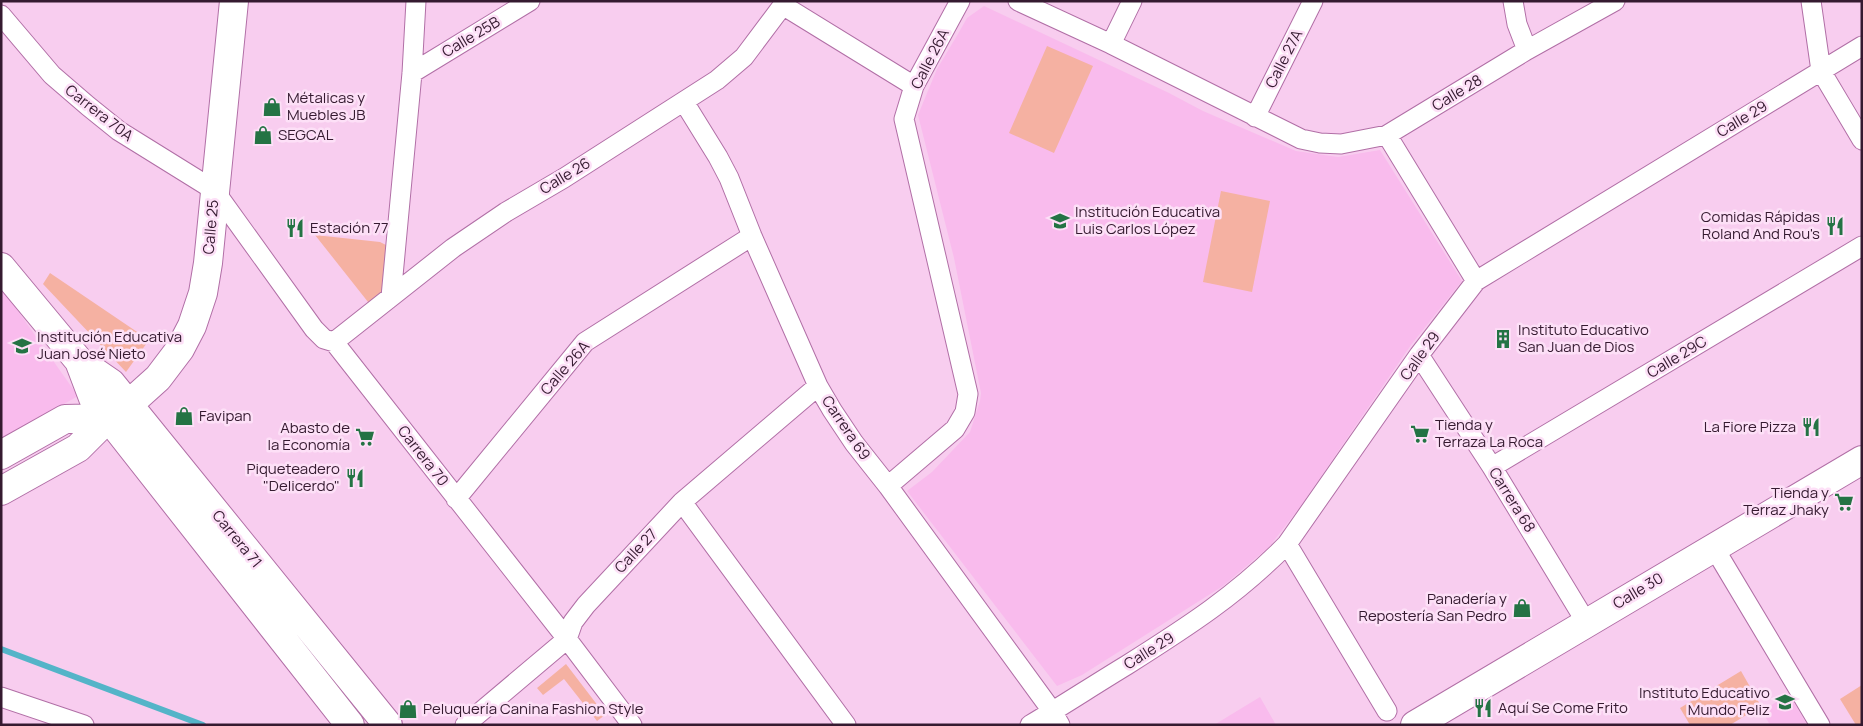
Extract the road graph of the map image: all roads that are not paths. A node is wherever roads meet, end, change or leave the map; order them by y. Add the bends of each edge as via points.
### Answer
1 (234, 1) edge
2 (416, 1) edge
3 (530, 1) edge
4 (960, 1) edge
5 (1018, 1) edge
6 (1132, 1) edge
7 (1313, 1) edge
8 (1513, 1) edge
9 (1614, 1) edge
10 (1811, 1) edge
11 (785, 3) edge
12 (1, 15) edge
13 (1111, 44) junction
14 (1862, 46) edge
15 (1527, 50) junction
16 (1821, 71) junction
17 (412, 73) junction
18 (914, 86) junction
19 (684, 102) junction
20 (1255, 117) junction
21 (1387, 135) junction
22 (1862, 140) edge
23 (214, 190) junction
24 (752, 236) junction
25 (1862, 246) edge
26 (1, 268) edge
27 (1476, 281) junction
28 (390, 297) junction
29 (334, 342) junction
30 (1419, 355) junction
31 (818, 386) junction
32 (118, 412) junction
33 (1, 455) edge
34 (1862, 460) edge
35 (1492, 467) junction
36 (888, 486) junction
37 (1, 491) edge
38 (456, 499) junction
39 (682, 502) junction
40 (1287, 544) junction
41 (1713, 546) junction
42 (1586, 622) junction
43 (567, 639) junction
44 (1, 697) edge
45 (1387, 711) dead end
46 (1056, 718) edge
47 (1423, 723) edge
48 (84, 725) edge
49 (350, 725) edge
50 (388, 725) edge
51 (465, 725) edge
52 (632, 725) edge
53 (846, 725) edge
54 (1030, 725) edge
55 (1820, 725) edge

1 - 23 street, Calle 25
2 - 17 street
3 - 17 street, Calle 25B
4 - 18 street, Calle 26A
5 - 13 street
6 - 13 street
7 - 20 street, Calle 27A
8 - 15 street
9 - 15 street, Calle 28
10 - 16 street
11 - 18 street
11 - 19 street, Calle 26 via 744,57
12 - 23 street, Carrera 70A via 52,75 88,106 119,131
13 - 20 street
14 - 16 street, Calle 29
15 - 21 street, Calle 28
16 - 22 street
16 - 27 street, Calle 29
17 - 28 street
18 - 36 street, Calle 26A via 904,119 968,394 965,412 955,430
19 - 24 street, Carrera 69 via 722,164
19 - 28 street, Calle 26 via 499,217
20 - 21 street via 1301,139 1320,144 1341,144
21 - 27 street
23 - 29 street, Carrera 70 via 314,329 324,340
23 - 32 street, Calle 25 via 208,263 203,293 192,326 180,349 158,378
24 - 31 street, Carrera 69
24 - 38 street, Calle 26A via 585,342
25 - 35 street, Calle 29C
26 - 32 street, Carrera 71 via 79,361 111,383
27 - 30 street, Calle 29
28 - 29 street, Calle 26
29 - 38 street, Carrera 70
30 - 35 street, Carrera 68
30 - 40 street, Calle 29
31 - 36 street, Carrera 69 via 854,443
31 - 39 street, Calle 27
32 - 33 street via 65,420
32 - 37 street, Calle 25 via 78,448
32 - 49 street, Carrera 71
32 - 50 street, Carrera 71
34 - 41 street, Calle 30
35 - 42 street, Carrera 68
36 - 46 street, Carrera 69
38 - 43 street, Carrera 70
39 - 43 street, Calle 27 via 586,605 573,622
39 - 53 street
40 - 45 street
40 - 46 street, Calle 29 via 1220,603
41 - 42 street, Calle 30
41 - 55 street
42 - 47 street, Calle 30
43 - 51 street, Calle 27
43 - 52 street, Carrera 70
44 - 48 street
46 - 54 street, Calle 29

